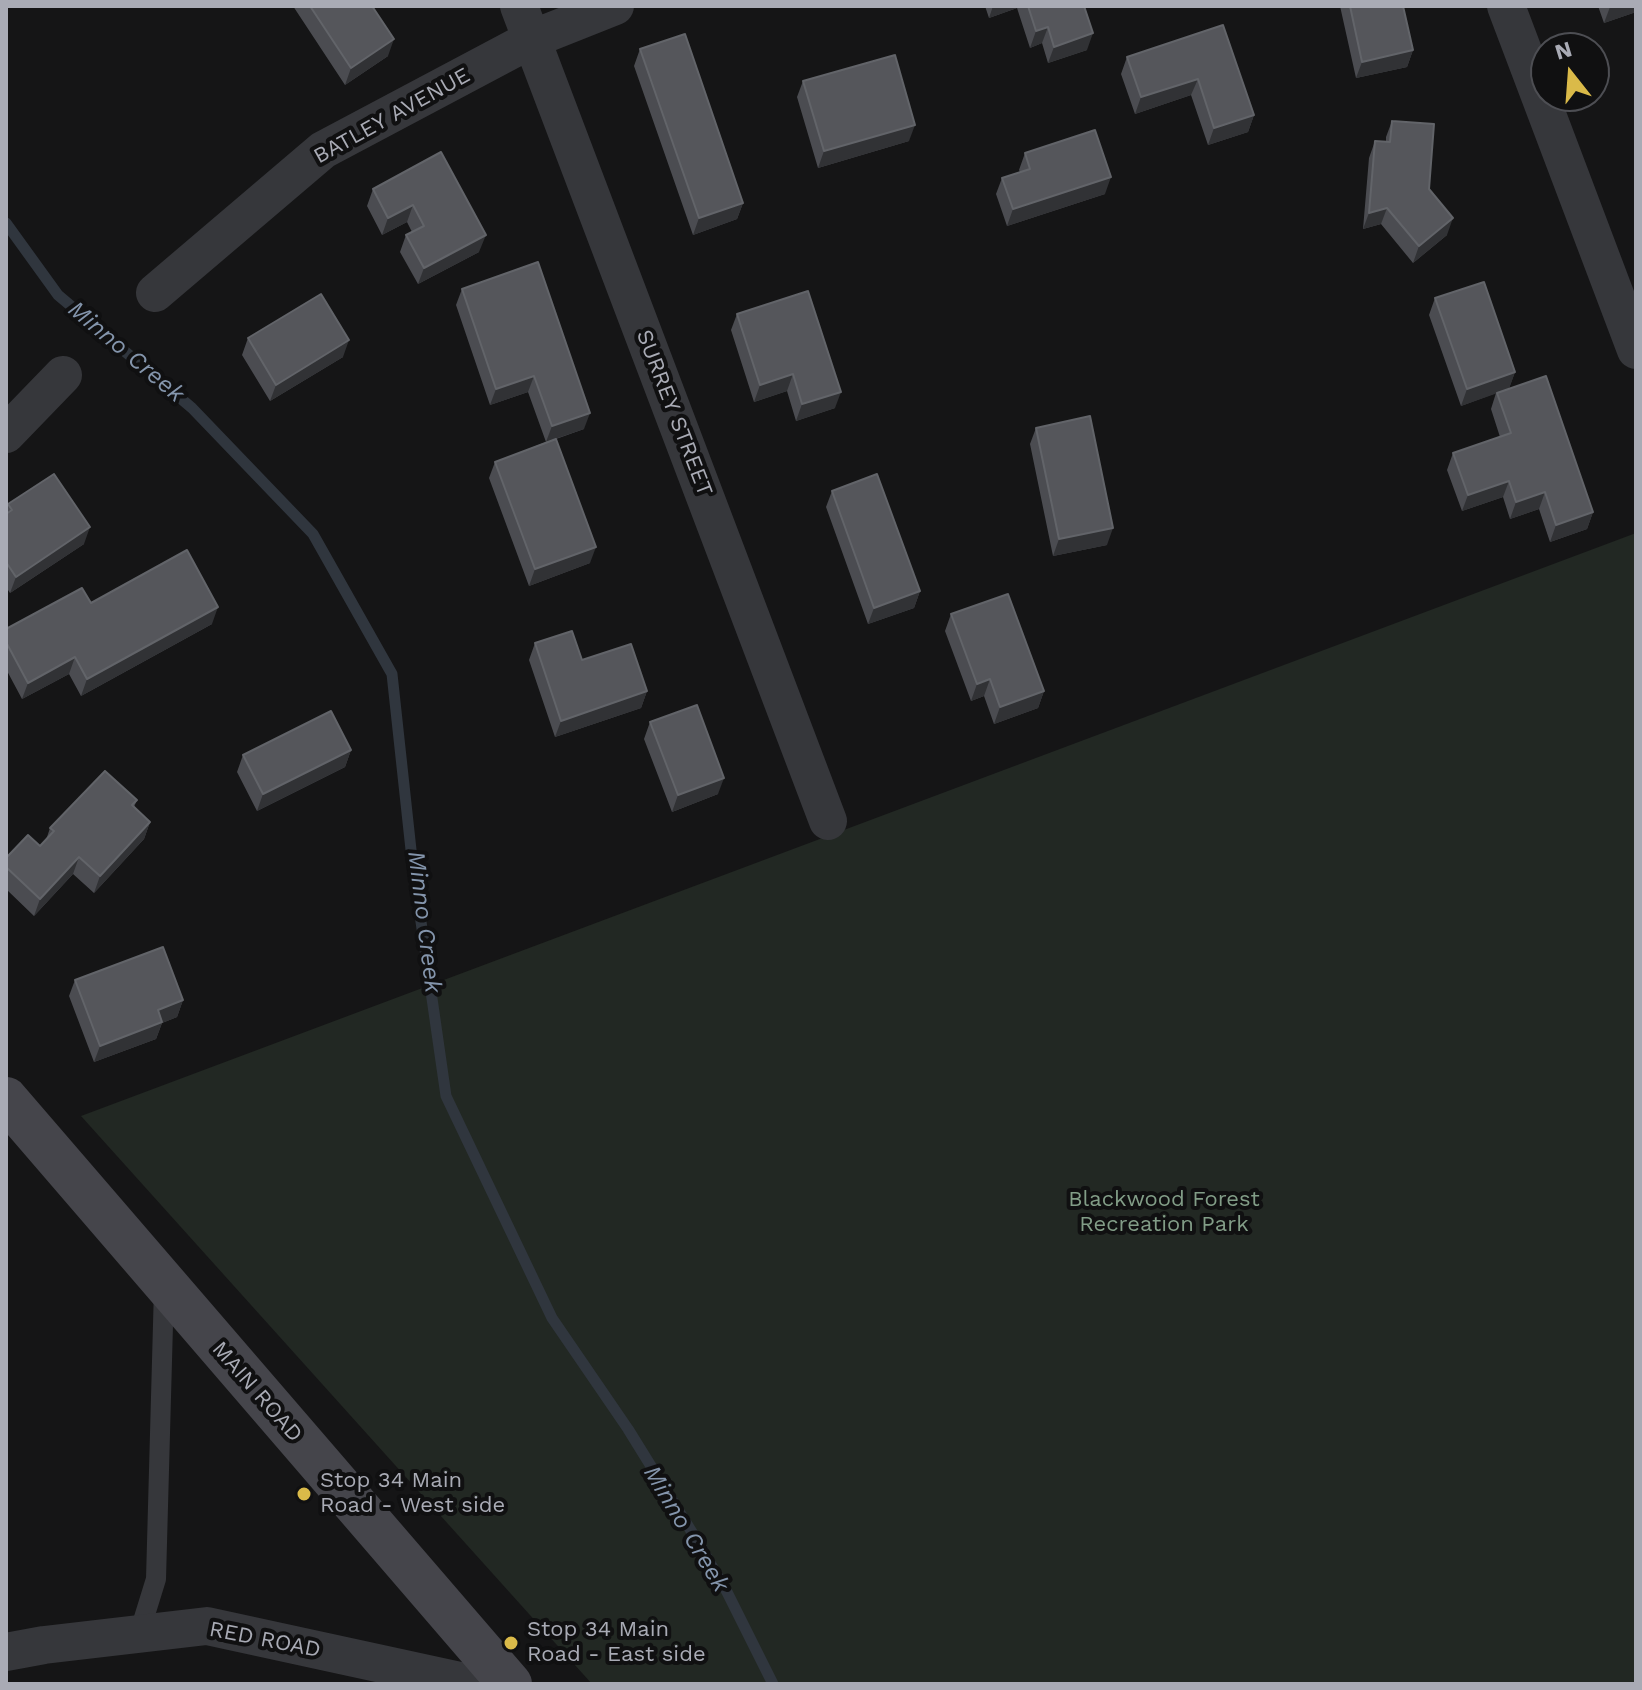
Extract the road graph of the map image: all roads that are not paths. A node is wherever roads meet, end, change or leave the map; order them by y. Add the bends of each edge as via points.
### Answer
1 (615, 6) edge
2 (1506, 6) edge
3 (526, 22) edge
4 (155, 293) dead end
5 (1636, 350) edge
6 (63, 375) dead end
7 (6, 434) edge
8 (828, 821) dead end
9 (6, 1099) edge
10 (164, 1284) junction
11 (139, 1634) junction
12 (6, 1652) edge
13 (454, 1681) edge
14 (510, 1684) edge

1 - 3 street, BATLEY AVENUE
2 - 5 street
3 - 4 street, BATLEY AVENUE via 323,150
3 - 8 street, SURREY STREET
6 - 7 street
9 - 10 main road, MAIN ROAD
10 - 11 lane via 156,1579
10 - 14 main road, MAIN ROAD
11 - 12 street, RED ROAD
11 - 13 street, RED ROAD via 207,1626

